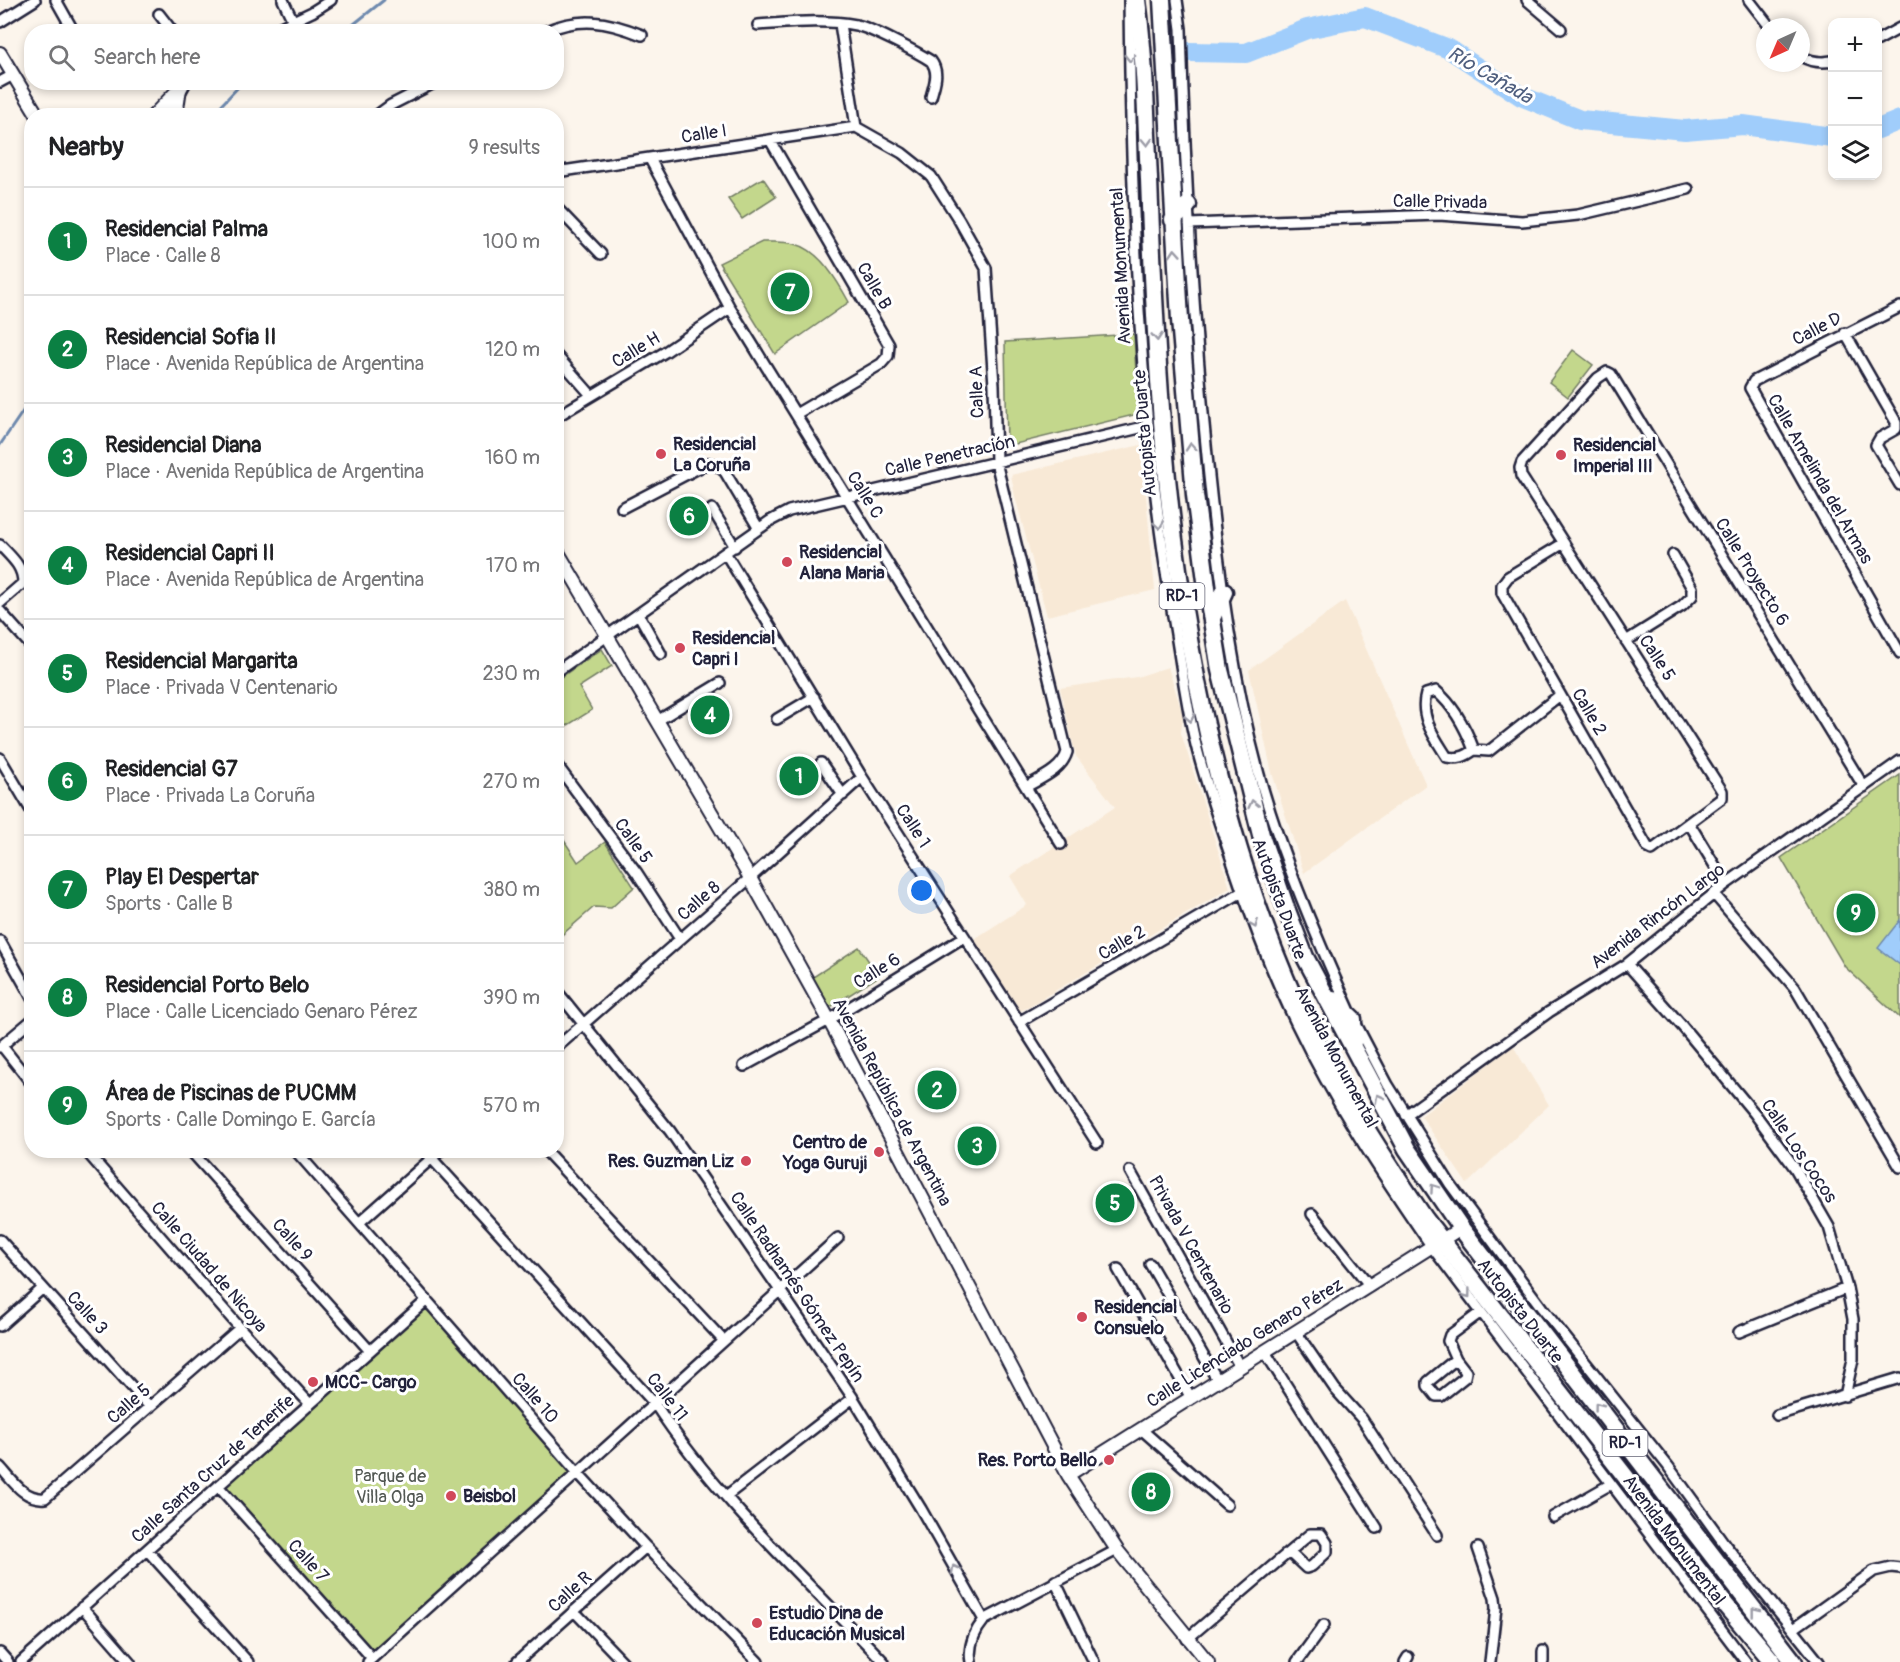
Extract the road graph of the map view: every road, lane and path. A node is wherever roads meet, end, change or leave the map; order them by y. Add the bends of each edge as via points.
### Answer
1 (35, 0) edge
2 (56, 0) edge
3 (283, 0) edge
4 (331, 0) edge
5 (1129, 0) edge
6 (1137, 0) edge
7 (1162, 0) edge
8 (1177, 0) edge
9 (1183, 0) edge
10 (1527, 0) edge
11 (1749, 0) edge
12 (159, 14) dead end
13 (1763, 18) edge
14 (293, 21) junction
15 (0, 22) edge
16 (70, 24) edge
17 (167, 24) edge
18 (287, 24) edge
19 (840, 24) junction
20 (758, 25) dead end
21 (564, 26) edge
22 (1900, 28) edge
23 (1181, 29) junction
24 (1561, 29) dead end
25 (642, 35) dead end
26 (1882, 38) edge
27 (0, 53) edge
28 (1810, 60) edge
29 (1828, 62) edge
30 (13, 75) junction
31 (0, 82) edge
32 (178, 90) edge
33 (180, 90) edge
34 (182, 90) edge
35 (420, 90) edge
36 (931, 97) dead end
37 (33, 108) edge
38 (161, 108) edge
39 (171, 108) edge
40 (178, 108) edge
41 (387, 108) edge
42 (856, 127) junction
43 (770, 140) junction
44 (650, 159) junction
45 (564, 171) edge
46 (1172, 186) junction
47 (1688, 189) dead end
48 (1188, 202) junction
49 (564, 215) edge
50 (1181, 222) junction
51 (601, 254) dead end
52 (1900, 307) edge
53 (730, 308) junction
54 (1845, 333) junction
55 (564, 364) edge
56 (1611, 374) joint
57 (1751, 384) joint
58 (591, 395) junction
59 (564, 412) edge
60 (796, 414) junction
61 (1148, 426) junction
62 (996, 462) junction
63 (1900, 485) edge
64 (847, 498) junction
65 (622, 508) dead end
66 (712, 509) dead end
67 (759, 529) junction
68 (1564, 543) junction
69 (0, 545) edge
70 (735, 547) junction
71 (726, 554) junction
72 (1673, 555) dead end
73 (564, 563) edge
74 (1205, 568) junction
75 (1223, 587) junction
76 (0, 603) edge
77 (0, 611) edge
78 (639, 615) junction
79 (1212, 618) junction
80 (24, 638) edge
81 (607, 638) junction
82 (1626, 641) junction
83 (1900, 653) edge
84 (661, 654) dead end
85 (564, 667) edge
86 (720, 683) dead end
87 (1560, 695) junction
88 (814, 697) junction
89 (777, 719) dead end
90 (657, 721) junction
91 (1474, 750) junction
92 (0, 758) edge
93 (1900, 761) edge
94 (821, 764) dead end
95 (564, 775) edge
96 (862, 777) junction
97 (1026, 787) junction
98 (1864, 787) junction
99 (843, 795) junction
100 (24, 798) edge
101 (1689, 823) junction
102 (1061, 844) dead end
103 (750, 878) junction
104 (1726, 884) junction
105 (1242, 892) junction
106 (1714, 894) junction
107 (964, 937) junction
108 (680, 939) junction
109 (0, 941) edge
110 (1627, 963) junction
111 (24, 984) edge
112 (1324, 991) junction
113 (564, 1000) edge
114 (1353, 1019) junction
115 (829, 1020) junction
116 (1019, 1022) junction
117 (584, 1024) junction
118 (24, 1027) edge
119 (564, 1041) edge
120 (1, 1046) edge
121 (1353, 1047) junction
122 (744, 1066) dead end
123 (24, 1074) edge
124 (1406, 1115) junction
125 (1097, 1143) dead end
126 (92, 1158) edge
127 (197, 1158) edge
128 (302, 1158) edge
129 (552, 1158) edge
130 (432, 1159) joint
131 (1900, 1167) edge
132 (1130, 1171) dead end
133 (1312, 1214) dead end
134 (360, 1222) junction
135 (1461, 1228) junction
136 (838, 1238) dead end
137 (0, 1240) edge
138 (1436, 1244) junction
139 (1150, 1264) dead end
140 (1118, 1269) dead end
141 (1370, 1286) junction
142 (43, 1288) junction
143 (1847, 1288) junction
144 (779, 1290) junction
145 (427, 1300) junction
146 (1481, 1312) junction
147 (0, 1326) edge
148 (240, 1328) junction
149 (1296, 1332) junction
150 (1739, 1332) dead end
151 (723, 1340) junction
152 (370, 1351) junction
153 (1265, 1352) junction
154 (1456, 1359) dead end
155 (1240, 1367) junction
156 (1900, 1378) edge
157 (1218, 1381) junction
158 (1845, 1396) junction
159 (853, 1398) junction
160 (1191, 1398) junction
161 (310, 1404) junction
162 (655, 1404) junction
163 (150, 1407) junction
164 (1777, 1415) dead end
165 (1141, 1429) junction
166 (0, 1467) edge
167 (578, 1473) junction
168 (1068, 1475) junction
169 (1611, 1484) junction
170 (218, 1486) junction
171 (726, 1496) junction
172 (1227, 1505) dead end
173 (1553, 1517) dead end
174 (1377, 1528) dead end
175 (1437, 1535) dead end
176 (646, 1547) junction
177 (1478, 1548) dead end
178 (147, 1550) junction
179 (1117, 1550) junction
180 (1289, 1552) dead end
181 (1900, 1569) edge
182 (1055, 1581) junction
183 (82, 1607) junction
184 (574, 1611) junction
185 (984, 1620) junction
186 (1324, 1625) dead end
187 (1793, 1629) junction
188 (1188, 1639) junction
189 (1544, 1651) dead end
190 (0, 1653) edge
191 (370, 1660) edge
192 (8, 1662) edge
193 (21, 1662) edge
194 (130, 1662) edge
195 (248, 1662) edge
196 (517, 1662) edge
197 (623, 1662) edge
198 (758, 1662) edge
199 (884, 1662) edge
200 (971, 1662) edge
201 (1094, 1662) edge
202 (1208, 1662) edge
203 (1297, 1662) edge
204 (1490, 1662) edge
205 (1543, 1662) edge
206 (1746, 1662) edge
207 (1773, 1662) edge
208 (1794, 1662) edge
209 (1819, 1662) edge

1 - 15 street
2 - 16 street
3 - 14 street
4 - 14 street
5 -> 61 street, Avenida Monumental via 1138,316
6 -> 138 highway, Autopista Duarte / RD-1 via 1143,44 1163,436 1201,710 1232,826 1266,928 1298,1007 1342,1089
7 - 46 highway, Autopista Duarte / RD-1
8 - 23 street
9 - 23 street
10 - 24 street
11 - 13 street
12 - 17 street
14 - 18 street
19 - 20 street
19 - 36 street via 870,30 931,61 936,78
19 - 42 street
21 - 25 street via 597,22
22 - 26 street
23 - 48 street
27 - 30 main road
28 - 29 street
30 - 31 street
30 - 37 main road
32 - 38 main road
33 - 39 street
34 - 40 main road
35 - 41 street
42 - 43 street, Calle I
42 - 62 street, Calle A via 902,153 931,176 986,268
43 - 44 street, Calle I
43 - 60 street, Calle B via 889,345 888,356 881,364
44 - 45 street, Calle I
44 - 53 street, Calle C
46 - 48 highway
46 - 50 highway, Autopista Duarte / RD-1
47 - 50 street, Calle Privada via 1578,215 1522,221 1439,215
48 - 50 highway
49 - 51 street
74 -> 50 highway, Autopista Duarte / RD-1 via 1180,320
50 - 75 street, Avenida Monumental
52 - 54 street, Calle D
53 - 58 street, Calle H
53 - 60 street, Calle C
54 - 57 street, Calle D
54 - 63 street via 1897,426 1876,445
55 - 58 street
56 - 68 street, Calle 5 via 1607,372 1598,378 1520,468 1521,476
56 - 98 street, Calle Proyecto 6
57 - 83 street, Calle Amelinda del Armas via 1750,391
58 - 59 street, Calle H
60 - 64 street, Calle C
61 - 62 street, Calle Penetración
61 -> 105 street, Avenida Monumental via 1155,501 1190,719
62 - 64 street, Calle Penetración
62 - 97 street, Calle A via 1067,752 1058,767
64 - 67 street, Calle Penetración via 789,512
64 - 97 street, Calle C
65 - 67 street via 708,463 725,472
66 - 70 street
67 - 70 street, Calle Penetración
68 - 82 street, Calle 5
68 - 87 street, Calle 2 via 1508,578 1501,588
69 - 76 street via 23,574 23,583
70 - 71 street, Calle Penetración
71 - 78 street, Calle Penetración
71 - 88 street, Calle 1
72 - 82 street via 1692,588 1692,596
73 - 81 main road, Avenida República de Argentina
74 - 75 highway
74 - 79 highway, Autopista Duarte / RD-1
75 - 79 highway
75 - 114 street, Avenida Monumental via 1237,672 1282,851
77 - 80 street
78 - 81 street, Calle Penetración
78 - 84 street
112 -> 79 highway, Autopista Duarte / RD-1 via 1305,957 1262,839 1220,670
81 - 85 street, Calle Penetración
81 - 90 main road, Avenida República de Argentina
82 - 101 street, Calle 5 via 1722,791 1722,798
86 - 90 street
87 - 91 street via 1489,752
87 - 101 street, Calle 2 via 1648,848
88 - 89 street
88 - 96 street, Calle 1
90 - 103 main road, Avenida República de Argentina
91 - 91 street via 1443,697 1436,691 1426,694 1426,721 1447,757 1457,759
92 - 100 street
93 - 98 street, Avenida Rincón Largo
94 - 99 street
95 - 108 street, Calle 5
96 - 99 street, Calle 8
96 - 107 street, Calle 1
97 - 102 street, Calle C
98 - 104 street, Avenida Rincón Largo
99 - 103 street, Calle 8
101 - 104 street
103 - 108 street, Calle 8
103 - 115 main road, Avenida República de Argentina
104 - 106 street, Avenida Rincón Largo
105 - 116 street, Calle 2
105 -> 138 street, Avenida Monumental via 1296,1023 1352,1126 1389,1185
106 - 110 street, Avenida Rincón Largo
106 - 131 street via 1795,988
107 - 115 street, Calle 6
107 - 116 street, Calle 1
108 - 117 street, Calle 8
109 - 111 street
110 - 124 street, Avenida Rincón Largo via 1549,1012
110 - 143 street, Calle Los Cocos via 1755,1114 1795,1168 1829,1227
112 - 114 highway
112 - 121 highway, Autopista Duarte / RD-1
113 - 117 street, Calle Radhamés Gómez Pepín
114 - 121 highway
114 - 124 street, Avenida Monumental
115 - 122 street, Calle 6
115 - 168 main road, Avenida República de Argentina
116 - 125 street, Calle 1
117 - 119 street, Calle 8
117 - 144 street, Calle Radhamés Gómez Pepín via 670,1131
118 - 120 street
120 - 123 street
135 -> 121 highway, Autopista Duarte / RD-1 via 1407,1149
124 - 187 street, Avenida Monumental via 1450,1184 1523,1283
126 - 148 street, Calle Ciudad de Nicoya
127 - 152 street, Calle 9
128 - 134 street, Calle 10
129 - 151 street
130 - 134 street
130 - 162 street, Calle 11
132 - 155 street, Privada V Centenario
133 - 141 street
134 - 145 street, Calle 10
135 - 138 main road, Calle Licenciado Genaro Pérez
208 -> 135 highway, Autopista Duarte / RD-1
136 - 144 street
137 - 142 street, Calle 3
138 - 141 main road, Calle Licenciado Genaro Pérez
138 -> 146 street, Avenida Monumental
138 - 207 highway, Autopista Duarte / RD-1
139 - 157 street
140 - 160 street
141 - 149 main road, Calle Licenciado Genaro Pérez
142 - 147 street
142 - 163 street, Calle 3
143 - 150 street
143 - 158 street, Calle Los Cocos via 1854,1341
144 - 151 street
144 - 159 street, Calle Radhamés Gómez Pepín
145 - 152 street, Calle Santa Cruz de Tenerife
145 - 167 street, Calle 10
146 - 154 street via 1450,1335 1448,1341
146 - 169 street, Avenida Monumental
148 - 161 street, Calle Ciudad de Nicoya
148 - 163 street, Calle 5
149 - 153 main road, Calle Licenciado Genaro Pérez
149 - 175 street via 1335,1389 1362,1419
151 - 162 street
152 - 161 street, Calle Santa Cruz de Tenerife
153 - 155 main road, Calle Licenciado Genaro Pérez
153 - 174 street
155 - 157 main road, Calle Licenciado Genaro Pérez
156 - 158 street
157 - 160 main road, Calle Licenciado Genaro Pérez
158 - 164 street
159 - 171 street
185 -> 159 street, Calle Radhamés Gómez Pepín
160 - 165 main road, Calle Licenciado Genaro Pérez
161 - 170 street, Calle Santa Cruz de Tenerife
162 - 167 street
162 - 171 street, Calle 11
163 - 166 street, Calle 5 via 45,1498 27,1495
165 - 168 main road, Calle Licenciado Genaro Pérez
165 - 172 street
167 - 176 street, Calle 10
167 - 191 street
168 - 179 main road, Avenida República de Argentina
169 - 173 street
169 - 206 street, Avenida Monumental
170 - 178 street, Calle Santa Cruz de Tenerife
170 - 191 street, Calle 7
171 - 199 street, Calle 11
176 - 184 street, Calle R
176 - 198 street, Calle 10
177 - 204 street via 1495,1598
178 - 183 street, Calle Santa Cruz de Tenerife
178 - 195 street
179 - 182 street
179 - 188 main road, Avenida República de Argentina
180 - 188 street
181 - 187 street via 1874,1571
182 - 185 street
182 - 201 street
183 - 193 street, Calle Santa Cruz de Tenerife
183 - 194 street
184 - 196 street, Calle R
184 - 197 street
185 - 200 street via 971,1643
186 - 203 street
187 - 209 street, Avenida Monumental
188 - 202 main road, Avenida República de Argentina
189 - 205 street
190 - 192 street

